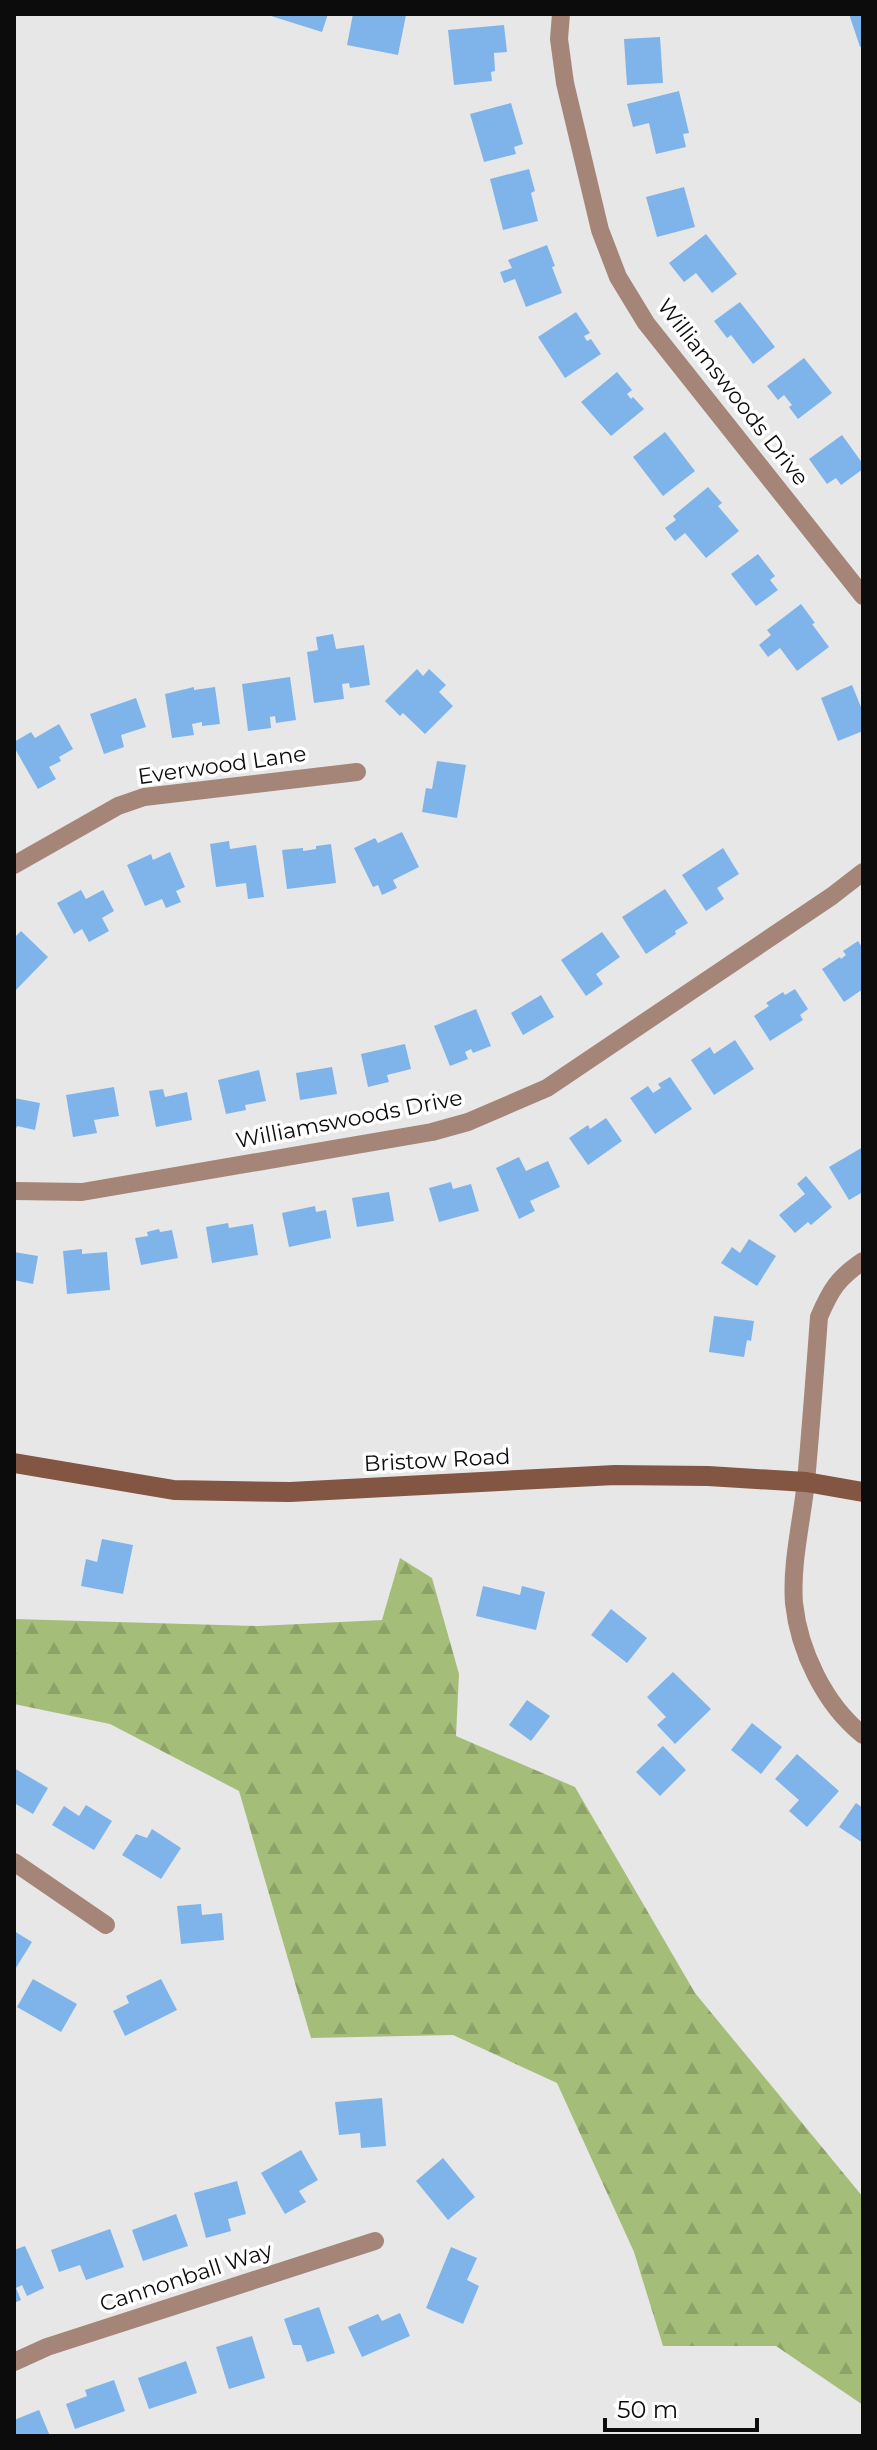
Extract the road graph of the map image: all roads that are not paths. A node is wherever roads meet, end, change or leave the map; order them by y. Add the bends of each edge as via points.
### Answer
1 (561, 14) edge
2 (863, 596) edge
3 (357, 772) dead end
4 (14, 865) edge
5 (863, 872) edge
6 (14, 1191) edge
7 (863, 1261) edge
8 (14, 1463) edge
9 (806, 1482) junction
10 (863, 1492) edge
11 (863, 1735) edge
12 (14, 1862) edge
13 (106, 1925) dead end
14 (375, 2241) dead end
15 (14, 2362) edge

1 - 2 street, Williamswoods Drive via 565,83 600,230 618,277 646,323
3 - 4 street, Everwood Lane via 144,797 118,806
5 - 6 street, Williamswoods Drive via 547,1088 468,1122 82,1192
7 - 9 street via 838,1280 819,1317
8 - 9 main road, Bristow Road via 174,1490 290,1492 615,1475
9 - 10 main road, Bristow Road
9 - 11 street via 794,1604 815,1674 828,1697
12 - 13 street
14 - 15 street, Cannonball Way

